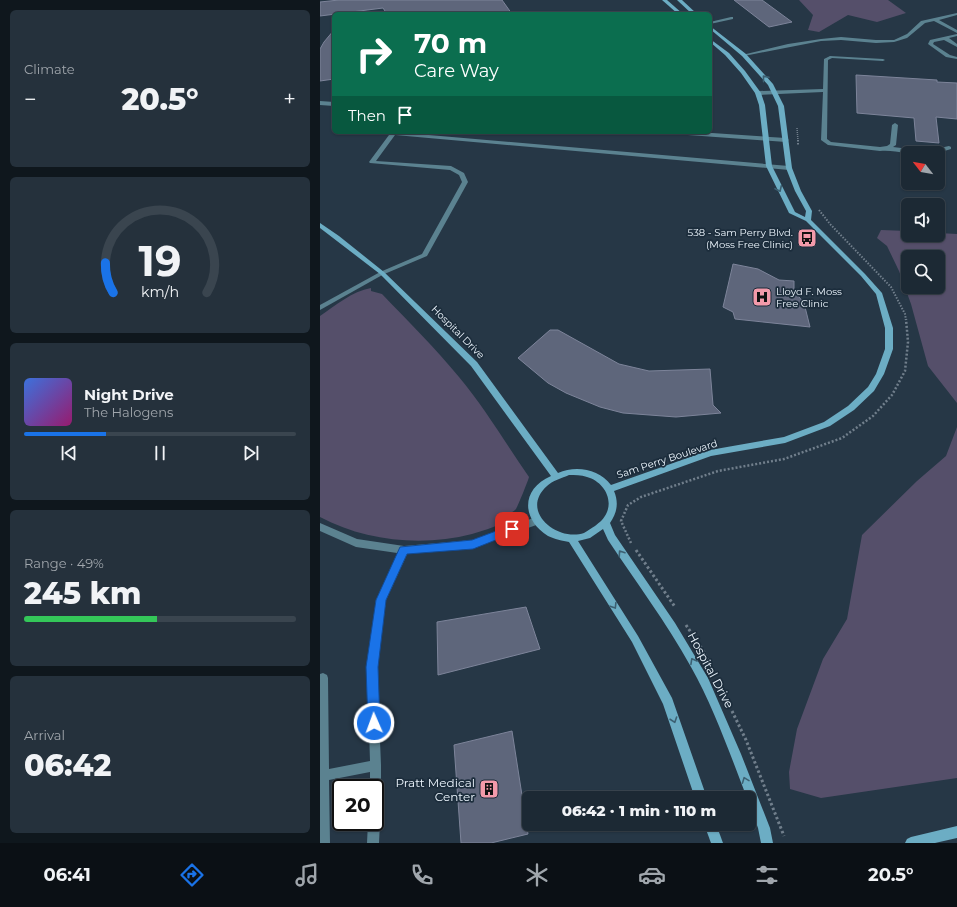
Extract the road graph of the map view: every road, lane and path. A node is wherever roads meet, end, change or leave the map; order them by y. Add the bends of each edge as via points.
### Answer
1 (664, 0) edge
2 (679, 0) edge
3 (679, 12) edge
4 (693, 12) edge
5 (957, 14) edge
6 (731, 18) dead end
7 (934, 19) junction
8 (712, 23) edge
9 (712, 29) edge
10 (957, 32) edge
11 (957, 35) edge
12 (945, 38) junction
13 (712, 42) edge
14 (957, 46) edge
15 (744, 55) junction
16 (957, 58) edge
17 (883, 60) dead end
18 (826, 90) junction
19 (774, 92) junction
20 (758, 93) junction
21 (320, 103) edge
22 (332, 104) edge
23 (895, 125) dead end
24 (797, 128) dead end
25 (393, 134) joint
26 (700, 134) edge
27 (766, 139) junction
28 (786, 140) junction
29 (888, 148) junction
30 (949, 148) dead end
31 (798, 150) dead end
32 (769, 166) junction
33 (789, 168) junction
34 (816, 206) dead end
35 (808, 220) junction
36 (320, 225) edge
37 (382, 273) junction
38 (320, 308) edge
39 (556, 476) junction
40 (610, 489) junction
41 (536, 521) junction
42 (605, 523) junction
43 (320, 527) edge
44 (571, 537) junction
45 (404, 550) junction
46 (676, 609) dead end
47 (684, 621) dead end
48 (711, 666) dead end
49 (323, 678) dead end
50 (730, 706) dead end
51 (376, 765) junction
52 (324, 776) junction
53 (376, 779) edge
54 (699, 791) edge
55 (374, 831) edge
56 (713, 831) edge
57 (957, 832) edge
58 (784, 836) dead end
59 (324, 843) edge
60 (373, 843) edge
61 (717, 843) edge
62 (767, 843) edge
63 (911, 843) edge

1 - 3 street
2 - 4 street
5 - 7 street
6 - 8 street
7 - 10 street
7 - 15 street via 919,25 912,34 901,39 830,39
9 - 15 street
11 - 12 street
12 - 14 street
12 - 16 street via 932,41 930,44 948,56
13 - 20 street, Sam Perry Boulevard via 739,68
19 -> 15 street via 766,78
17 - 18 street via 826,59
18 - 19 street
18 - 29 street via 826,142
19 - 20 street
19 - 28 street via 781,106
20 - 27 street, Sam Perry Boulevard
21 - 22 street
23 - 29 street via 892,145
24 - 31 path
25 - 32 street
25 - 37 street via 372,162 451,168 462,174 465,182 425,255
26 - 27 street
27 - 28 street
27 - 32 street, Sam Perry Boulevard
28 - 33 street
29 - 30 street via 922,153 937,153
32 - 33 street
32 -> 35 street, Sam Perry Boulevard via 792,213
33 - 35 street via 798,192 809,210
34 - 46 path via 891,288 905,314 908,342 905,371 892,395 873,416 842,438 784,459 718,471 641,497 628,505 621,521 630,541
35 - 40 street, Sam Perry Boulevard via 879,293 889,328 890,344 880,374 871,389 846,412 827,424 801,435 710,454
36 - 37 street, Hospital Drive
37 - 38 street
37 - 39 street, Hospital Drive via 474,364
39 - 40 street via 568,472 581,472 593,475
39 - 41 street via 537,490 532,511
40 - 42 street via 614,499 613,509
41 - 44 street via 553,534
41 - 45 street via 473,544
42 - 44 street via 589,534
62 -> 42 street, Hospital Drive via 764,828 724,724 704,681 611,538
43 - 45 street via 356,543
44 -> 54 street via 635,639 668,702
45 - 51 street via 381,600 372,667
47 - 48 path
49 - 52 street
50 - 58 path
51 - 52 street
51 - 53 street
52 - 59 street
55 - 60 street
56 - 61 street
57 - 63 street

